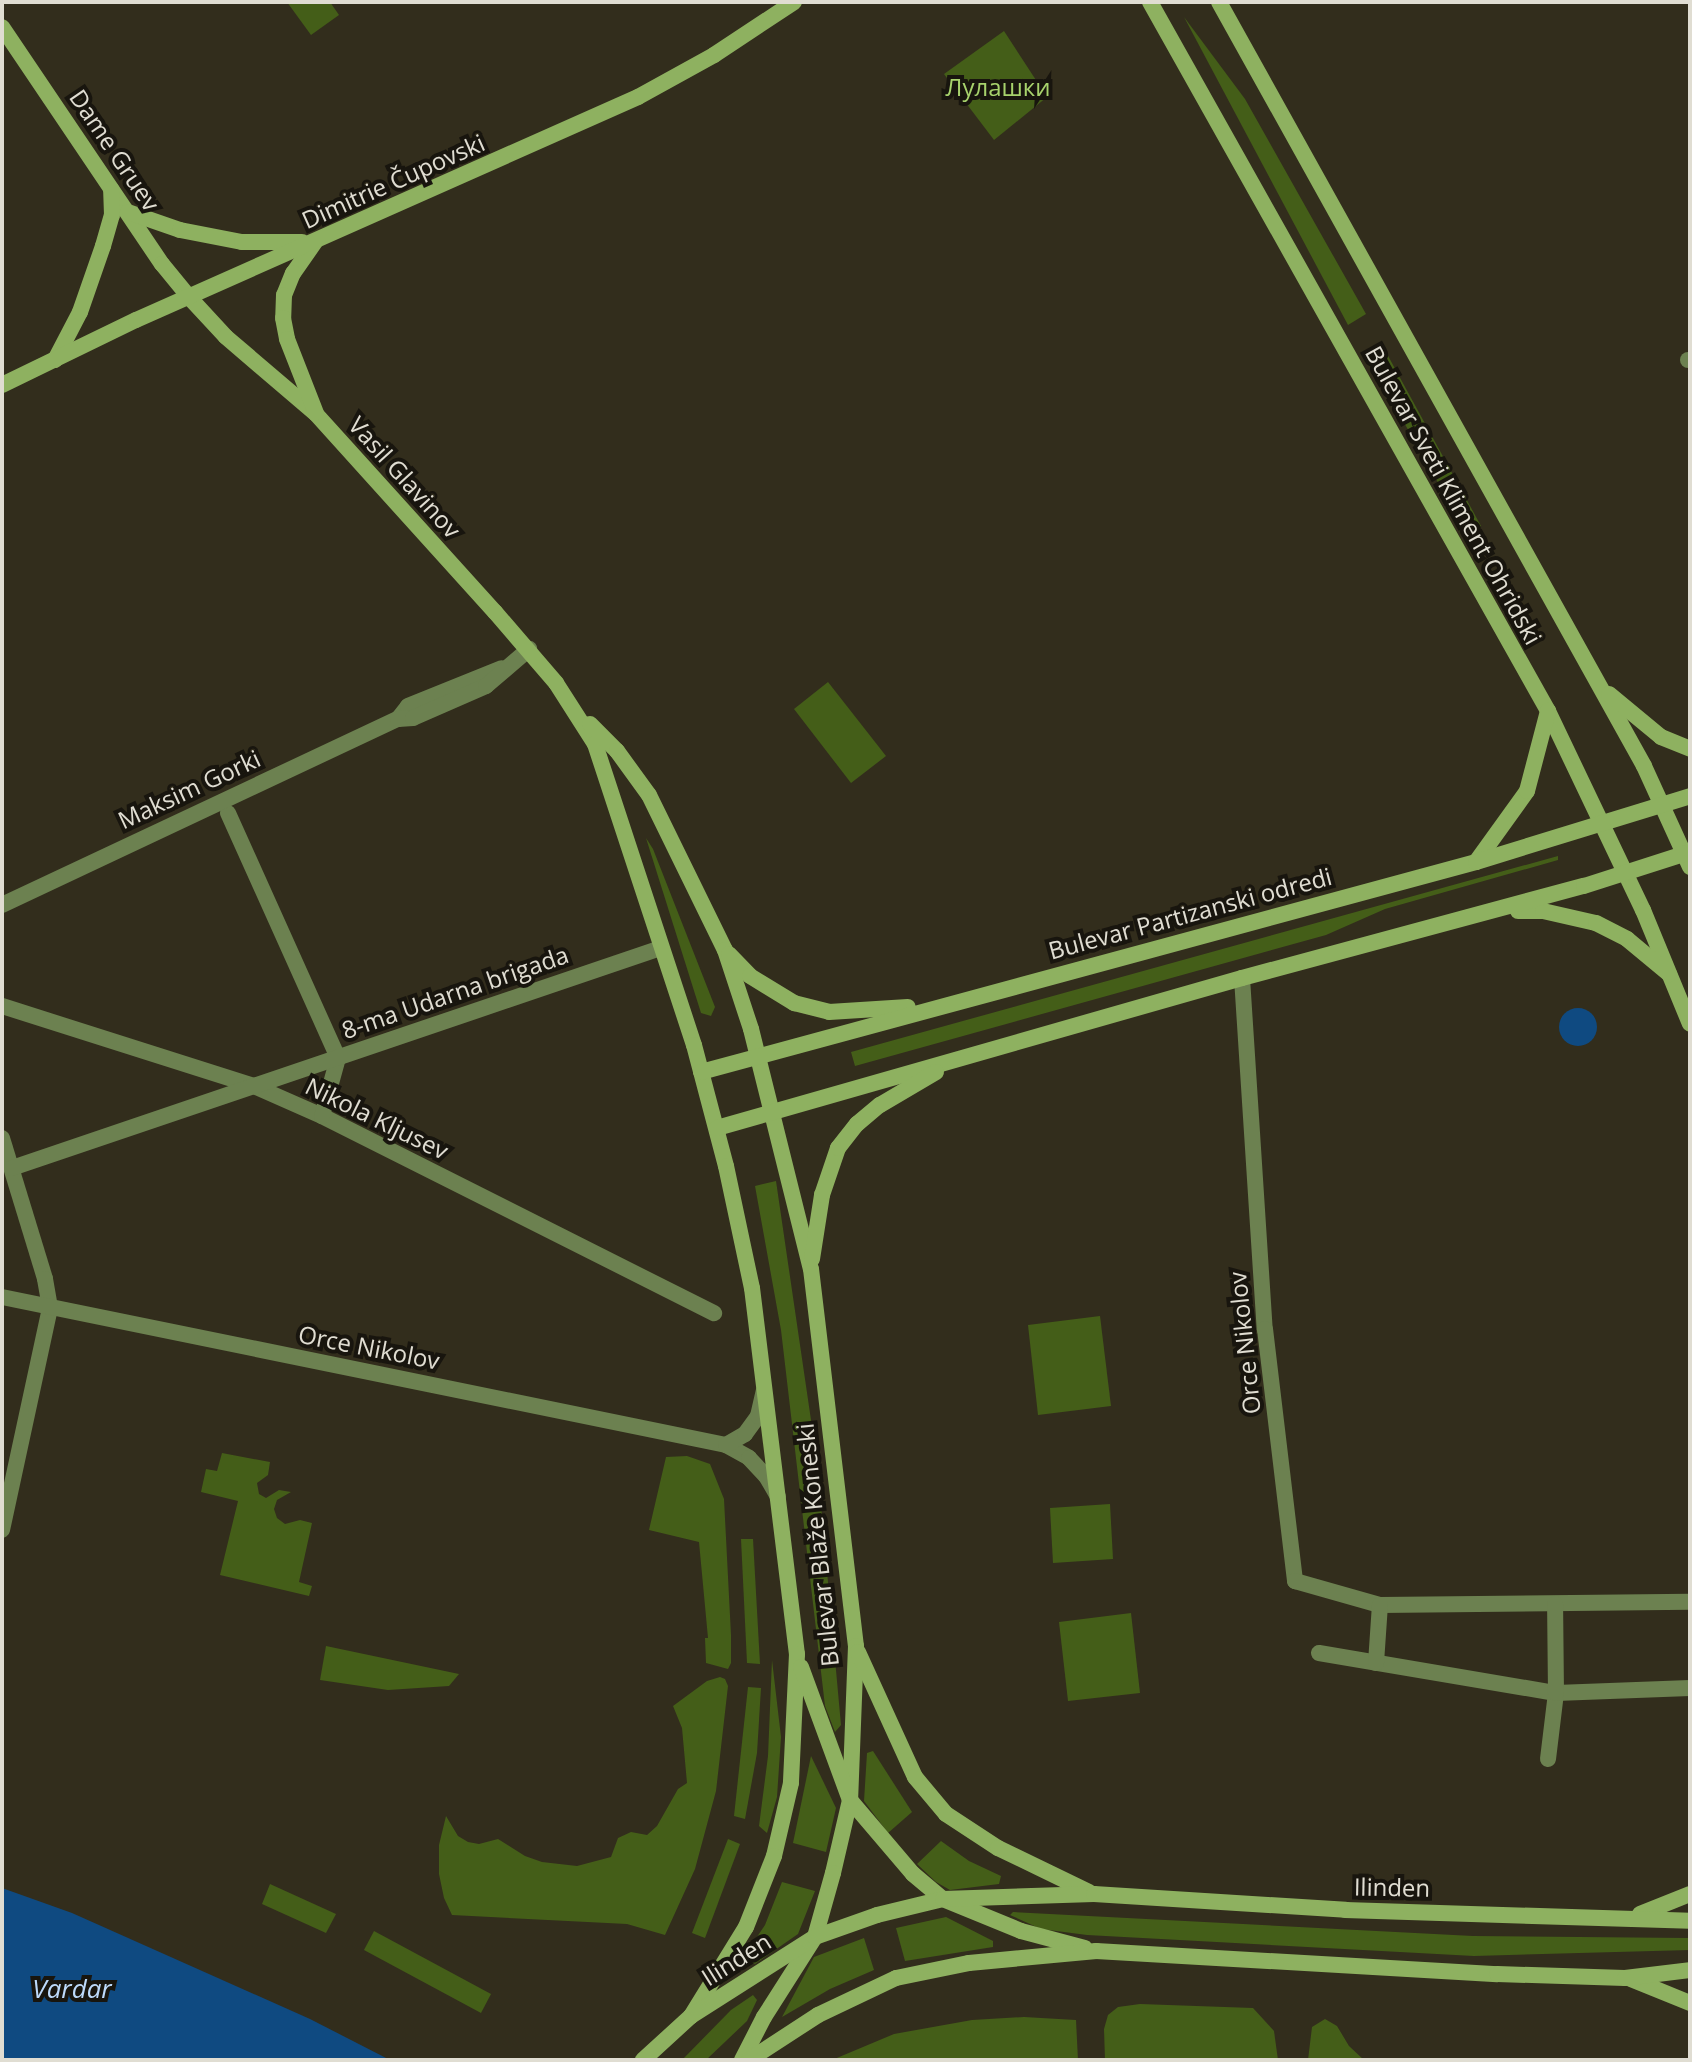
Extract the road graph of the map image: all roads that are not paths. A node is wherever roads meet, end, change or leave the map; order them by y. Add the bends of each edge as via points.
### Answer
1 (794, 2) edge
2 (1150, 2) edge
3 (1219, 2) edge
4 (2, 27) edge
5 (111, 187) junction
6 (128, 212) junction
7 (316, 241) junction
8 (189, 297) junction
9 (55, 360) junction
10 (2, 385) edge
11 (316, 414) junction
12 (529, 649) junction
13 (1601, 687) junction
14 (571, 704) junction
15 (1548, 711) junction
16 (1690, 749) edge
17 (1690, 796) edge
18 (1664, 805) junction
19 (225, 806) junction
20 (1604, 824) junction
21 (1688, 857) edge
22 (1476, 862) junction
23 (1626, 873) junction
24 (2, 905) edge
25 (1496, 911) junction
26 (661, 948) junction
27 (725, 950) junction
28 (1242, 978) junction
29 (1673, 978) junction
30 (945, 1004) junction
31 (2, 1006) edge
32 (1690, 1024) edge
33 (758, 1056) junction
34 (962, 1057) junction
35 (338, 1058) junction
36 (701, 1072) junction
37 (254, 1086) junction
38 (774, 1112) junction
39 (322, 1116) junction
40 (717, 1128) junction
41 (2, 1138) edge
42 (12, 1168) junction
43 (811, 1269) junction
44 (2, 1297) edge
45 (50, 1308) junction
46 (714, 1313) dead end
47 (765, 1388) junction
48 (726, 1445) junction
49 (779, 1500) junction
50 (2, 1530) edge
51 (1690, 1602) edge
52 (1555, 1604) junction
53 (1380, 1605) junction
54 (856, 1646) junction
55 (1319, 1653) dead end
56 (797, 1654) junction
57 (1376, 1663) junction
58 (1690, 1688) edge
59 (1556, 1693) junction
60 (1548, 1759) dead end
61 (850, 1800) junction
62 (1094, 1894) junction
63 (1690, 1894) edge
64 (943, 1899) junction
65 (1627, 1917) junction
66 (1690, 1921) edge
67 (815, 1937) junction
68 (1096, 1951) junction
69 (1690, 1970) edge
70 (1625, 1978) junction
71 (1690, 2003) edge
72 (691, 2016) junction
73 (643, 2060) edge
74 (742, 2060) edge
75 (749, 2060) edge

1 - 7 street, Dimitrie Čupovski via 638,97
2 - 15 street, Bulevar Sveti Kliment Ohridski
3 - 13 street, Bulevar Sveti Kliment Ohridski
4 - 5 street, Dame Gruev
5 - 6 street, Dame Gruev
5 - 9 street via 112,215 103,246 80,312
6 - 7 street via 180,230 242,242
6 - 8 street, Dame Gruev
7 - 8 street, Dimitrie Čupovski
7 - 11 street via 293,273 284,295 283,318
8 - 9 street, Dimitrie Čupovski
8 - 11 street, Vasil Glavinov via 226,337
9 - 10 street, Dimitrie Čupovski
11 - 12 street, Vasil Glavinov
12 - 14 street, Vasil Glavinov
12 - 19 street, Maksim Gorki via 508,667 408,706 398,719
13 - 16 street via 1661,737
13 - 18 street, Bulevar Sveti Kliment Ohridski
14 - 26 street, Vasil Glavinov via 595,744
14 - 27 street, Vasil Glavinov via 617,751 649,795
15 - 20 street, Bulevar Sveti Kliment Ohridski
15 - 22 street via 1527,791
17 - 18 street, Bulevar Partizanski odredi
18 - 20 street, Bulevar Partizanski odredi
18 - 21 street, Bulevar Sveti Kliment Ohridski
19 - 24 street, Maksim Gorki
19 - 35 street, 8-ma Udarna brigada
20 - 22 street, Bulevar Partizanski odredi
20 - 23 street, Bulevar Sveti Kliment Ohridski
21 - 23 street
22 - 30 street, Bulevar Partizanski odredi
23 - 25 street
23 - 29 street, Bulevar Sveti Kliment Ohridski
25 - 28 street
25 - 29 street via 1543,911 1596,923 1627,939
26 - 35 street, 8-ma Udarna brigada
26 - 36 street, Vasil Glavinov
27 - 30 street via 773,992 829,1012
27 - 33 street, Vasil Glavinov
28 - 34 street
28 - 53 street, Orce Nikolov via 1265,1329 1295,1581
29 - 32 street, Bulevar Sveti Kliment Ohridski
30 - 33 street, Bulevar Partizanski odredi
31 - 37 street, Nikola Kljusev
33 - 36 street, Bulevar Partizanski odredi
33 - 38 street, Bulevar Blaže Koneski
34 - 38 street
34 - 43 street via 880,1105 838,1148 822,1195
35 - 37 street
35 - 39 street
36 - 40 street, Bulevar Blaže Koneski
37 - 39 street, Nikola Kljusev
37 - 42 street
38 - 40 street
38 - 43 street, Bulevar Blaže Koneski
39 - 46 street, Nikola Kljusev
40 - 47 street, Bulevar Blaže Koneski via 752,1288
41 - 42 street
42 - 45 street
43 - 54 street, Bulevar Blaže Koneski
44 - 45 street, Orce Nikolov
45 - 48 street, Orce Nikolov
45 - 50 street
47 - 48 street via 758,1416 745,1434
47 - 49 street, Bulevar Blaže Koneski
48 - 49 street, Orce Nikolov via 749,1458
49 - 56 street, Bulevar Blaže Koneski
51 - 52 street, Orce Nikolov
52 - 53 street, Orce Nikolov
52 - 59 street
53 - 57 street
54 - 61 street, Bulevar Blaže Koneski
54 - 62 street, Ilinden via 915,1777 946,1814 998,1848
55 - 57 street
56 - 61 street
56 - 72 street, Bulevar Blaže Koneski via 791,1783 774,1856 746,1927
57 - 59 street
58 - 59 street
59 - 60 street
61 - 64 street via 896,1857
61 - 67 street, Bulevar Blaže Koneski
62 - 64 street, Ilinden
62 - 65 street, Ilinden via 1345,1910
63 - 65 street
64 - 67 street, Ilinden
64 - 68 street via 1021,1931
65 - 66 street, Ilinden
67 - 72 street, Ilinden
67 - 74 street, Bulevar Blaže Koneski
68 - 70 street
68 - 75 street via 969,1963 896,1978 818,2015
69 - 70 street
70 - 71 street
72 - 73 street

